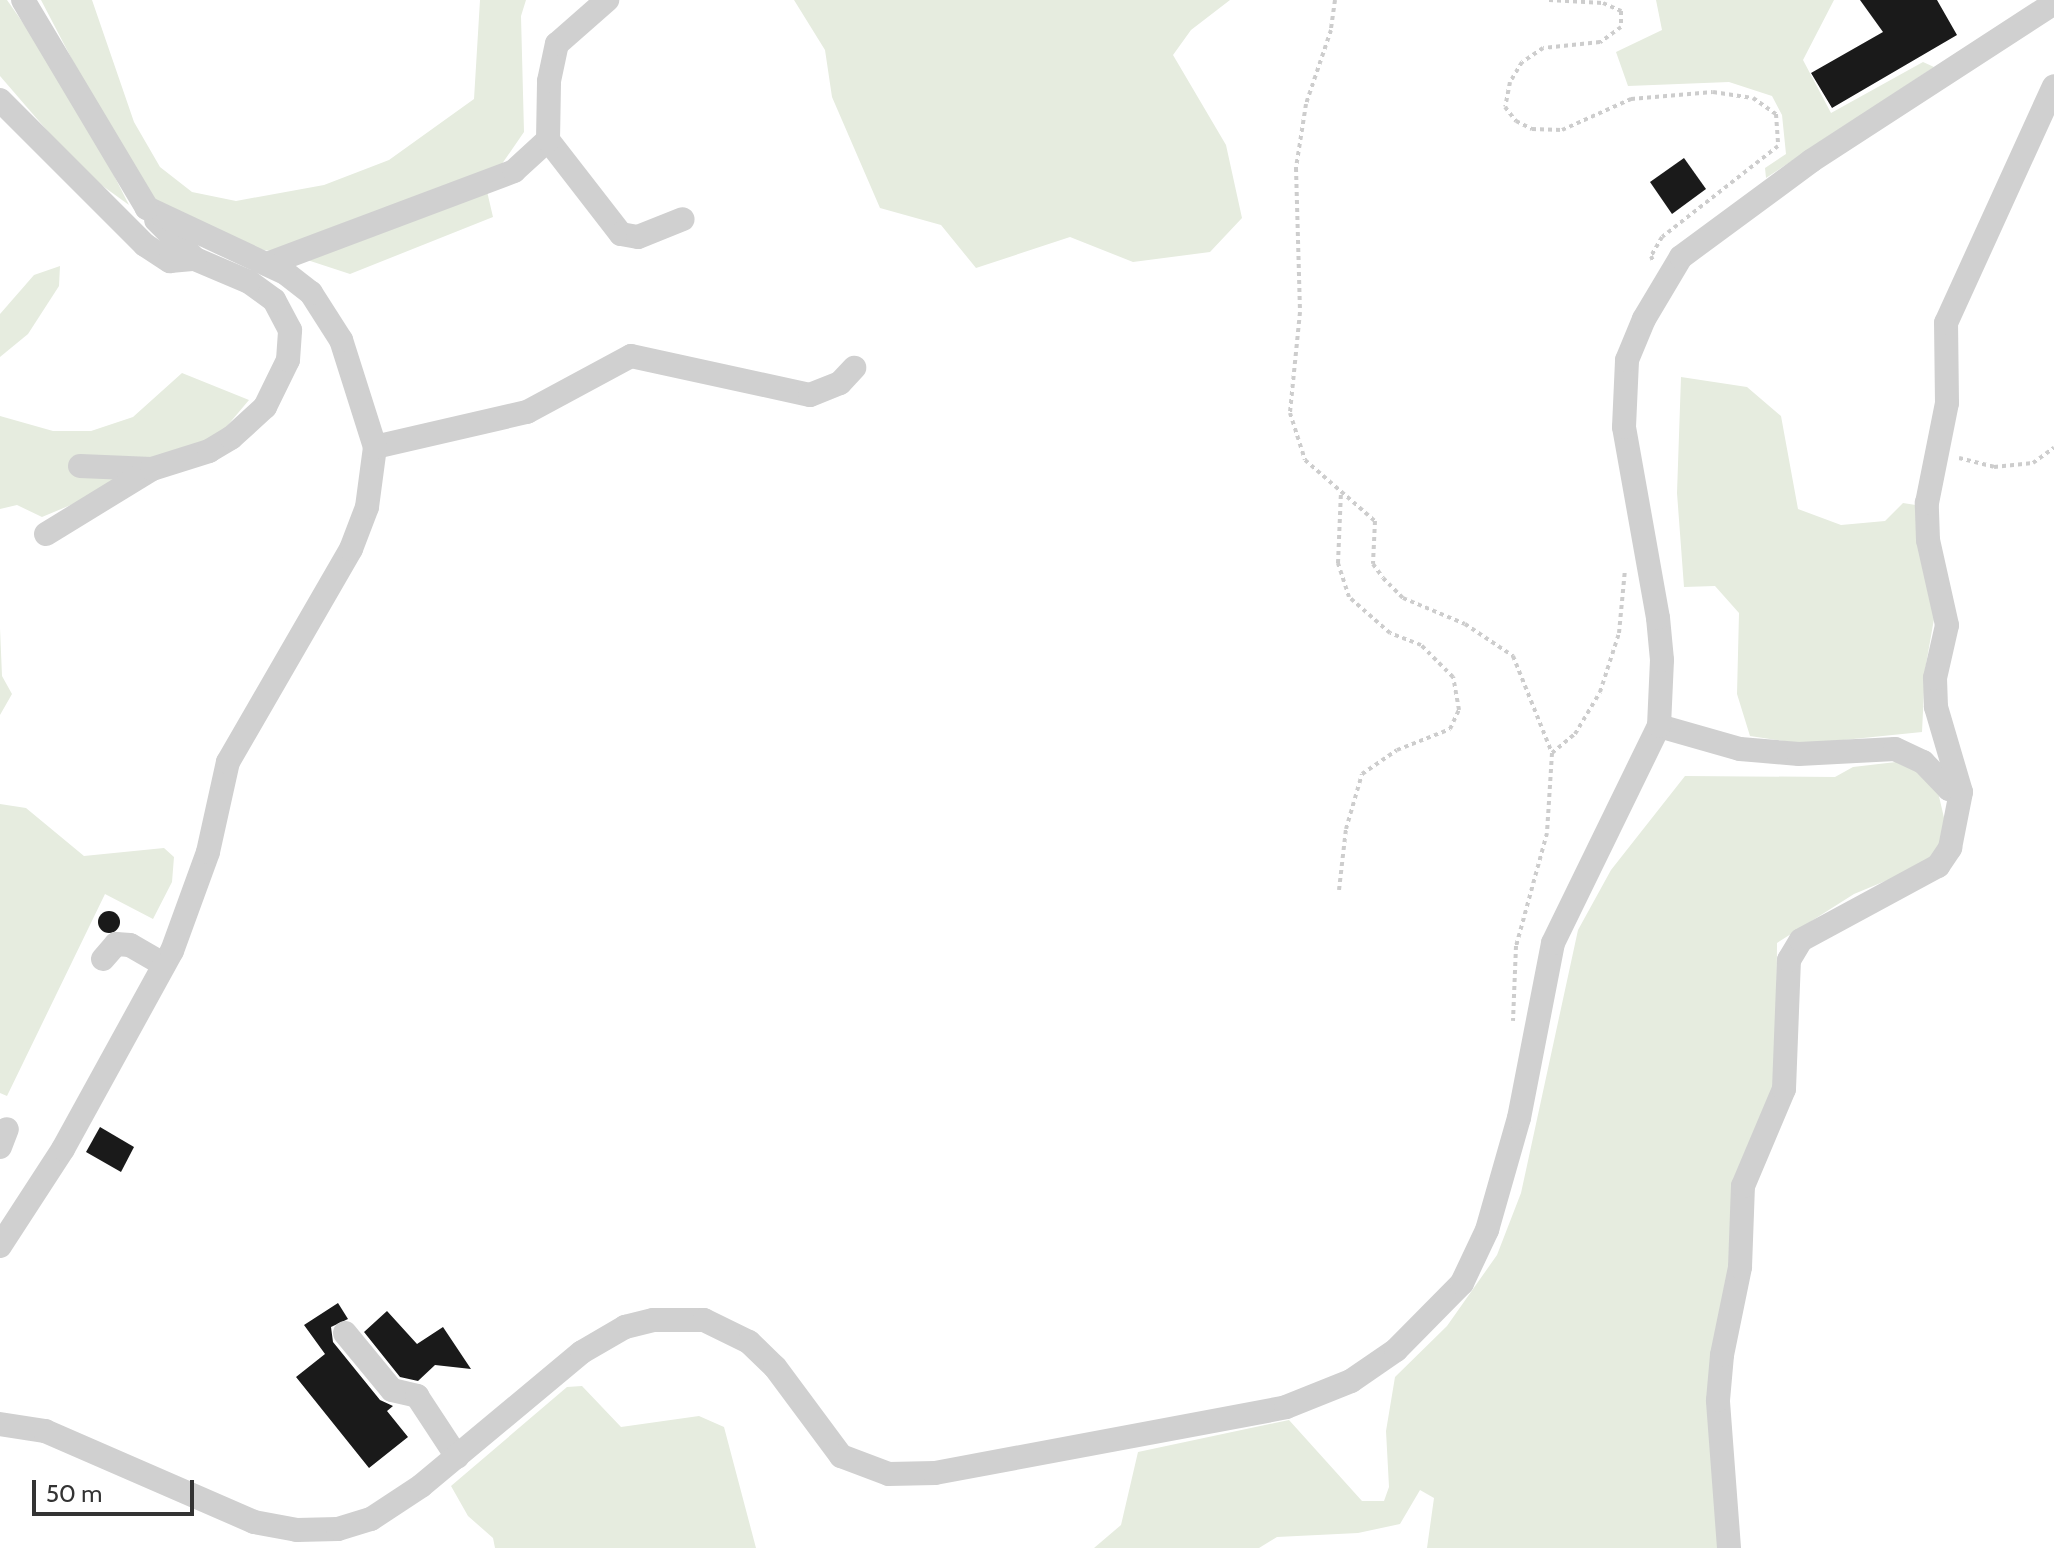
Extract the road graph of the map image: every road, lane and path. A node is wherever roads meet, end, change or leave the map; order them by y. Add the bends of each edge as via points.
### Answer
1 (23, 0) edge
2 (607, 0) edge
3 (1335, 0) edge
4 (1549, 0) edge
5 (2054, 3) edge
6 (2054, 86) edge
7 (0, 100) edge
8 (548, 140) junction
9 (147, 208) junction
10 (683, 219) dead end
11 (195, 259) junction
12 (267, 264) junction
13 (1663, 281) junction
14 (854, 368) dead end
15 (375, 447) junction
16 (2054, 448) edge
17 (1938, 452) junction
18 (80, 466) dead end
19 (152, 469) junction
20 (1341, 492) junction
21 (46, 534) dead end
22 (1643, 549) junction
23 (1659, 726) junction
24 (1552, 753) junction
25 (1961, 792) junction
26 (1339, 890) dead end
27 (103, 959) dead end
28 (164, 965) junction
29 (1534, 1032) junction
30 (0, 1246) edge
31 (345, 1333) dead end
32 (0, 1424) edge
33 (457, 1457) junction
34 (1729, 1548) edge

1 - 9 street
2 - 8 street via 557,44 549,81
3 - 20 path via 1331,30 1306,104 1296,168 1300,312 1290,413 1305,460
4 - 13 path via 1603,3 1621,11 1621,27 1600,42 1543,48 1522,62 1510,82 1505,107 1516,121 1532,129 1562,130 1631,99 1713,92 1753,98 1776,114 1778,146 1662,237 1651,256
5 - 13 street via 1811,161 1681,257
6 - 17 street via 1946,323 1947,403
7 - 11 street via 145,245 170,261
8 - 10 street via 621,234 638,237
8 - 12 street via 501,179
9 - 11 street
9 - 12 street
11 - 19 street via 249,282 274,300 290,330 288,360 280,383 252,421 209,451
12 - 15 street via 311,293 329,316 360,387
13 - 22 street via 1627,360 1623,389
14 - 15 street via 840,383 810,395 631,356 527,412
15 - 28 street via 367,507 351,549 228,762 208,852
16 - 17 path via 2033,463 1994,467
17 - 25 street via 1927,503 1928,540 1947,625 1935,678 1936,707
18 - 19 street via 132,464
19 - 21 street
20 - 24 path via 1362,504 1375,521 1373,564 1403,598 1465,624 1513,656
20 - 26 path via 1338,563 1349,597 1390,633 1421,645 1453,677 1459,710 1450,729 1397,750 1362,774 1346,829
22 - 23 street via 1662,660
22 - 24 path via 1625,562 1619,633 1600,692 1575,734
23 - 25 street via 1740,749 1799,754 1895,749 1923,762 1949,789
23 - 29 street via 1646,762 1587,867 1553,943
24 - 29 path via 1547,833 1516,946 1514,1026
25 - 34 street via 1950,848 1938,866 1801,940 1789,960 1784,1089 1743,1186 1740,1267 1722,1355 1718,1400
27 - 28 street via 116,944 130,945
28 - 30 street via 63,1149
29 - 33 street via 1503,1187 1462,1283 1396,1350 1351,1381 1286,1407 935,1473 889,1474 841,1456 775,1367 749,1342 704,1320 685,1317 625,1327 582,1352
31 - 33 street via 392,1390 417,1396
32 - 33 street via 45,1431 254,1522 297,1530 338,1529 371,1519

